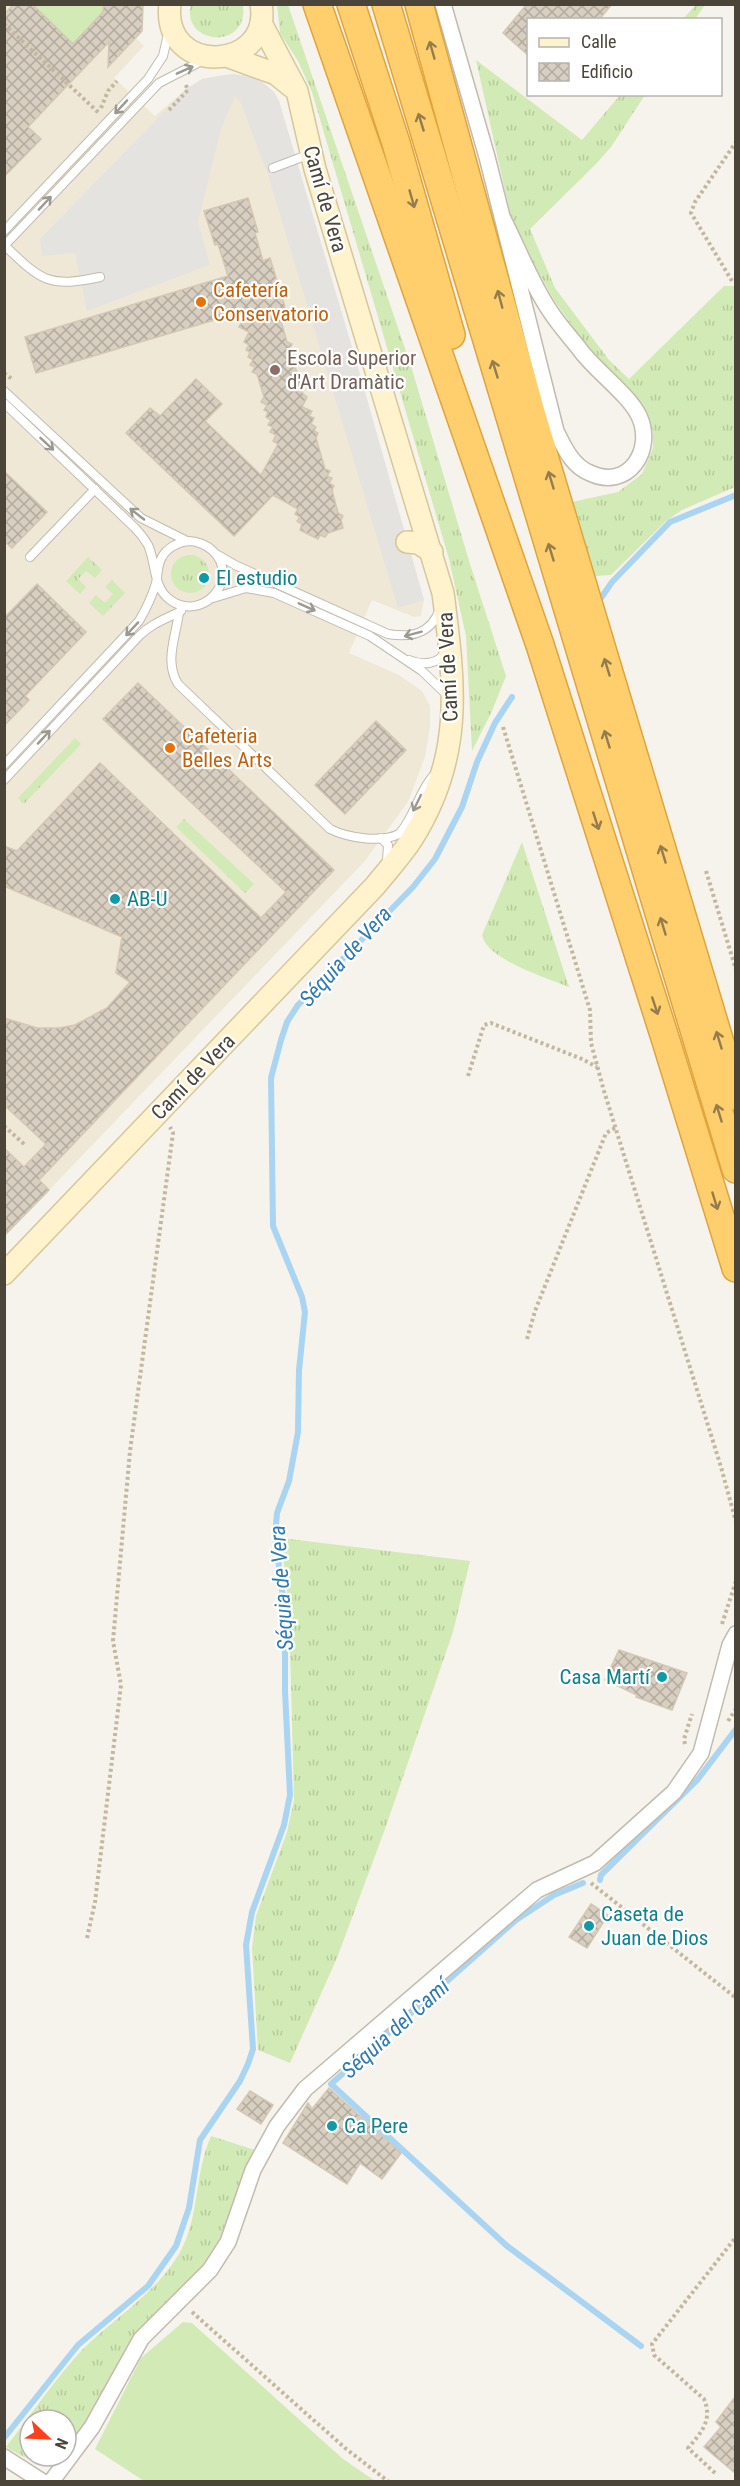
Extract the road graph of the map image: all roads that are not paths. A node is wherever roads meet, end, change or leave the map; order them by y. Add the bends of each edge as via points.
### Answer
1 (303, 4) edge
2 (317, 4) edge
3 (351, 4) edge
4 (386, 4) edge
5 (419, 4) edge
6 (442, 4) edge
7 (170, 14) edge
8 (261, 14) edge
9 (204, 57) junction
10 (229, 57) junction
11 (339, 73) junction
12 (297, 91) junction
13 (310, 154) junction
14 (273, 168) dead end
15 (502, 217) junction
16 (4, 231) edge
17 (5, 246) edge
18 (100, 277) dead end
19 (4, 391) edge
20 (4, 403) edge
21 (95, 489) junction
22 (188, 541) junction
23 (407, 542) dead end
24 (432, 552) junction
25 (216, 554) junction
26 (30, 557) dead end
27 (157, 578) junction
28 (443, 593) junction
29 (212, 599) junction
30 (183, 610) junction
31 (164, 617) junction
32 (177, 629) junction
33 (450, 641) junction
34 (540, 645) junction
35 (397, 655) junction
36 (454, 713) junction
37 (447, 758) junction
38 (4, 765) edge
39 (4, 780) edge
40 (381, 838) junction
41 (375, 886) junction
42 (735, 1096) edge
43 (735, 1169) edge
44 (735, 1268) edge
45 (4, 1274) edge
46 (735, 1634) edge
47 (4, 2457) edge
48 (43, 2481) edge
49 (51, 2481) edge

1 - 11 highway via 318,44
2 - 11 highway
3 -> 34 highway via 396,143
43 -> 4 highway
42 -> 5 highway via 532,416
6 - 15 street
7 - 9 street via 183,45
7 -> 16 lane via 163,56 156,70
8 - 10 street via 249,44
8 - 12 street, Camí de Vera
9 - 10 street
17 -> 9 lane via 159,83
10 - 12 street via 276,74
11 - 34 highway
12 - 13 street, Camí de Vera
13 - 14 lane
13 - 24 street, Camí de Vera
15 - 15 street via 556,432 576,464 590,474 622,474 638,464 644,443 639,417 549,310
17 - 18 lane via 37,276 69,283
22 -> 19 lane via 141,518
20 -> 21 lane
21 - 26 lane
21 - 27 lane via 143,538
22 - 25 lane
22 - 27 lane via 178,543 162,557
23 - 24 street via 418,543
24 - 28 street, Camí de Vera
28 -> 25 lane via 439,613 429,627 405,637 388,634
25 - 29 lane via 221,562 222,582
27 - 30 lane via 166,597
27 -> 38 lane via 140,621
28 - 33 street, Camí de Vera
29 - 30 lane
29 -> 35 lane via 246,588 274,593 364,633
30 - 31 lane
30 - 32 lane
31 - 32 lane via 175,619
39 -> 31 lane via 139,636
32 - 40 lane via 171,658 178,684 330,829
33 - 35 lane via 445,655 427,664
33 - 36 street, Camí de Vera
34 -> 44 highway
35 - 36 lane via 436,682 447,694
36 - 37 street, Camí de Vera
37 -> 40 lane via 425,786 403,830
37 - 41 street, Camí de Vera via 422,822
40 - 41 lane via 388,845 388,857
41 - 45 street, Camí de Vera
46 - 49 street via 701,1753 674,1792 595,1863 537,1890 305,2089 277,2126 253,2170 228,2242 210,2270 141,2339 92,2427
47 - 48 street

